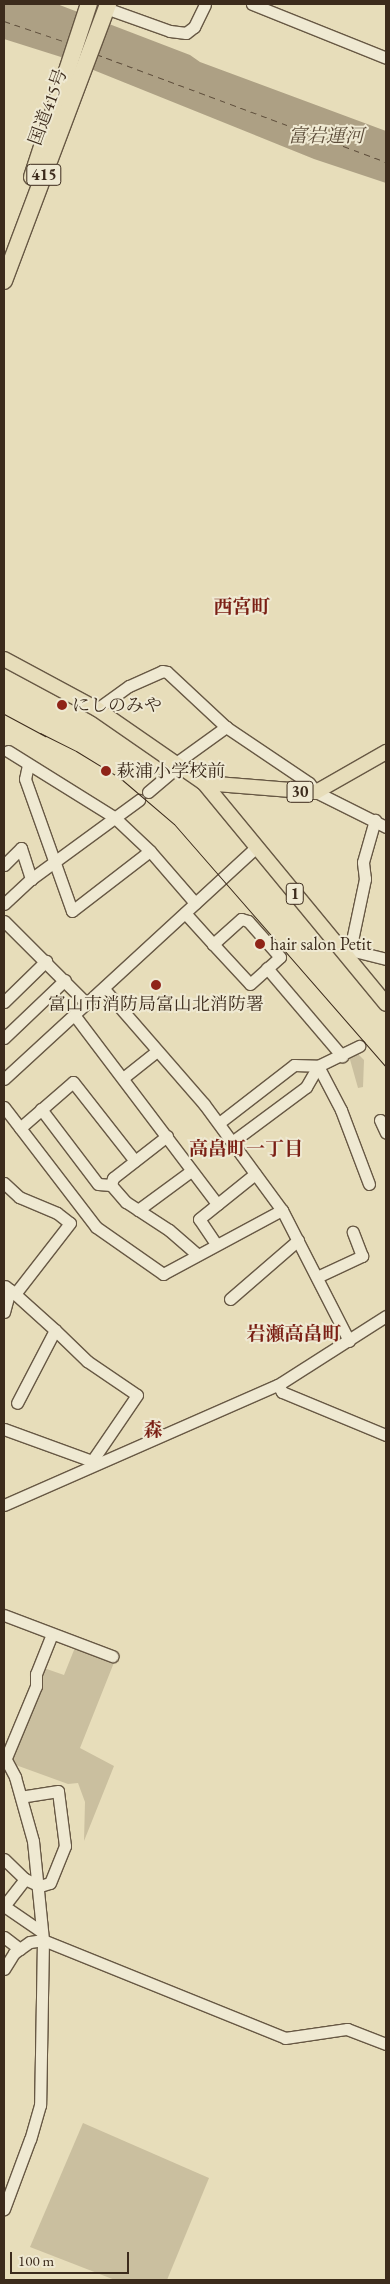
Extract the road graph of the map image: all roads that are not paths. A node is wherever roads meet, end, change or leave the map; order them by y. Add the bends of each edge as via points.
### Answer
1 (205, 4) edge
2 (252, 4) edge
3 (100, 8) edge
4 (386, 58) edge
5 (75, 66) junction
6 (4, 256) edge
7 (4, 281) edge
8 (4, 659) edge
9 (97, 709) junction
10 (226, 727) junction
11 (8, 751) dead end
12 (386, 752) edge
13 (178, 764) junction
14 (28, 765) junction
15 (204, 783) junction
16 (316, 792) junction
17 (114, 817) junction
18 (376, 820) junction
19 (386, 827) edge
20 (256, 848) junction
21 (150, 851) junction
22 (56, 861) junction
23 (4, 865) edge
24 (31, 879) junction
25 (195, 903) junction
26 (4, 904) edge
27 (184, 913) junction
28 (4, 921) edge
29 (213, 944) junction
30 (346, 951) junction
31 (386, 959) edge
32 (46, 961) junction
33 (268, 968) junction
34 (65, 980) junction
35 (104, 989) junction
36 (4, 1002) edge
37 (87, 1004) junction
38 (386, 1004) edge
39 (75, 1016) junction
40 (4, 1038) edge
41 (359, 1046) dead end
42 (157, 1052) junction
43 (342, 1056) junction
44 (318, 1066) junction
45 (123, 1078) junction
46 (4, 1079) edge
47 (4, 1107) edge
48 (41, 1109) junction
49 (380, 1120) dead end
50 (218, 1123) junction
51 (20, 1128) junction
52 (386, 1133) edge
53 (167, 1136) junction
54 (232, 1142) junction
55 (135, 1161) junction
56 (192, 1171) junction
57 (255, 1174) junction
58 (4, 1183) edge
59 (369, 1184) dead end
60 (111, 1185) junction
61 (217, 1204) junction
62 (138, 1210) junction
63 (282, 1210) junction
64 (353, 1232) dead end
65 (298, 1240) junction
66 (216, 1244) junction
67 (197, 1254) junction
68 (317, 1277) junction
69 (9, 1290) edge
70 (230, 1299) dead end
71 (4, 1312) edge
72 (386, 1316) edge
73 (55, 1330) junction
74 (349, 1341) junction
75 (278, 1385) junction
76 (17, 1403) dead end
77 (4, 1429) edge
78 (386, 1435) edge
79 (93, 1463) junction
80 (4, 1504) edge
81 (4, 1615) edge
82 (52, 1634) junction
83 (112, 1656) dead end
84 (5, 1757) edge
85 (22, 1798) junction
86 (4, 1859) edge
87 (24, 1879) junction
88 (40, 1886) junction
89 (4, 1906) edge
90 (42, 1936) junction
91 (4, 1937) edge
92 (4, 1945) edge
93 (17, 1951) junction
94 (4, 1969) edge
95 (386, 2044) edge
96 (4, 2209) edge

1 - 3 street via 194,27 186,32 170,31
2 - 4 street
3 - 5 highway, 国道415号 / 415
5 - 6 highway, 国道415号 / 415
5 - 7 highway, 国道415号 / 415
8 - 9 main road, 1
9 - 10 street via 119,691 162,671 167,672
9 - 13 main road, 1
10 - 13 street
10 - 16 street via 309,783
11 - 14 street
12 - 16 main road, 30
13 - 15 main road, 1
13 - 17 street via 144,796
14 - 17 street
14 - 22 street via 25,779
15 - 16 main road, 30
15 - 20 main road, 1
16 - 18 street
17 - 21 street
17 - 22 street
18 - 19 street
18 - 30 street via 363,862 365,880
20 - 25 street
20 - 30 main road, 1
21 - 22 street via 72,912
21 - 25 street
22 - 24 street
23 - 24 street via 22,848
24 - 26 street
25 - 27 street
27 - 29 street
27 - 35 street
28 - 32 street
29 - 33 street via 250,984
29 - 33 street via 241,920 248,921 280,957
30 - 31 street
30 - 38 main road, 1
32 - 34 street
32 - 36 street
33 - 43 street
34 - 37 street
34 - 40 street
35 - 37 street
35 - 42 street
37 - 39 street
39 - 45 street
39 - 46 street
41 - 43 street
42 - 45 street
42 - 50 street
43 - 44 street
44 - 50 street via 294,1065
44 - 54 street via 306,1087
44 - 59 street via 341,1110
45 - 53 street
47 - 51 street
48 - 51 street
48 - 55 street via 73,1082
48 - 60 street via 98,1184
49 - 52 street
50 - 54 street
51 - 67 street via 96,1227 163,1274
53 - 55 street
53 - 56 street
54 - 57 street
55 - 60 street via 113,1178
56 - 61 street
56 - 62 street
57 - 61 street
57 - 63 street
58 - 69 street via 19,1197 70,1222
60 - 62 street
61 - 66 street via 199,1218
62 - 67 street
63 - 65 street
63 - 66 street
64 - 68 street via 362,1256
65 - 68 street
65 - 70 street
66 - 67 street
68 - 74 street
69 - 71 street
69 - 73 street
72 - 74 street
73 - 76 street
73 - 79 street via 87,1361 137,1395
74 - 75 street
75 - 78 street via 282,1392
75 - 79 street
77 - 79 street
79 - 80 street
81 - 82 street
82 - 83 street
82 - 84 street via 36,1674 36,1686
84 - 85 street
85 - 88 street
85 - 88 street via 58,1791 65,1846 50,1884
86 - 87 street
87 - 88 street
87 - 89 street
88 - 90 street
89 - 90 street
90 - 93 street
90 - 95 street via 285,2038 347,2029
90 - 96 street via 40,2105
91 - 93 street
92 - 93 street
93 - 94 street

